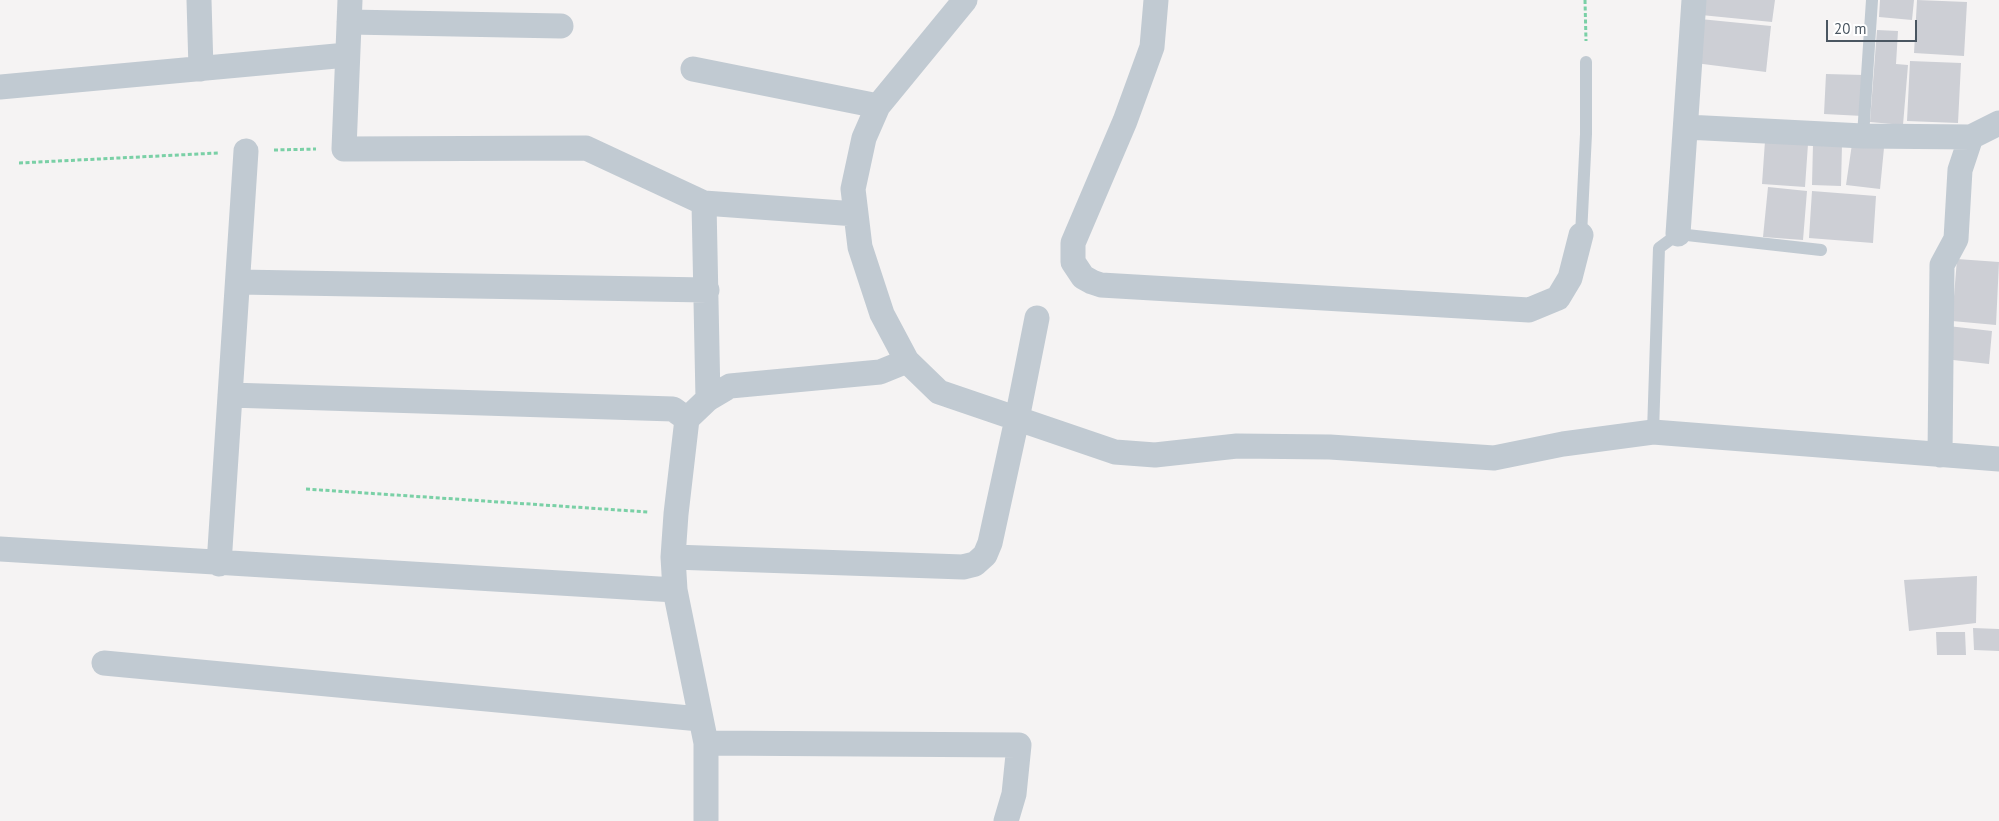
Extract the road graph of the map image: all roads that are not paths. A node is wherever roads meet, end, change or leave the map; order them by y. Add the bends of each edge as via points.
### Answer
1 (199, 0) edge
2 (965, 0) edge
3 (1156, 0) edge
4 (1694, 0) edge
5 (1872, 0) edge
6 (349, 11) edge
7 (561, 26) dead end
8 (347, 55) junction
9 (1586, 62) road end
10 (201, 69) junction
11 (693, 69) dead end
12 (0, 87) edge
13 (878, 106) junction
14 (1999, 123) edge
15 (1686, 127) junction
16 (1863, 136) junction
17 (1970, 136) junction
18 (246, 151) road end
19 (704, 204) junction
20 (856, 214) junction
21 (1678, 234) junction
22 (1581, 235) joint
23 (1821, 250) dead end
24 (238, 282) junction
25 (707, 290) junction
26 (1037, 318) dead end
27 (907, 361) junction
28 (230, 395) junction
29 (708, 399) junction
30 (688, 419) junction
31 (1017, 419) junction
32 (1653, 432) junction
33 (1940, 455) junction
34 (1999, 458) edge
35 (0, 550) edge
36 (673, 556) junction
37 (219, 564) junction
38 (675, 590) junction
39 (104, 663) dead end
40 (700, 719) junction
41 (706, 743) junction
42 (706, 821) edge
43 (1006, 821) edge

1 - 10 street
2 - 13 street
3 - 22 street via 1152,47 1125,121 1073,243 1073,262 1083,277 1092,282 1529,310 1558,298 1570,278
4 - 15 street
5 - 16 lane
6 - 7 street
6 - 8 street
8 - 10 street
8 - 19 street via 344,149 586,148
9 - 22 lane
10 - 12 street
11 - 13 street
13 - 20 street via 864,138 853,189
14 - 17 street
15 - 16 street
15 - 21 street
16 - 17 street
17 - 33 street via 1960,170 1956,239 1942,265
18 - 24 street
19 - 20 street
19 - 25 street
20 - 27 street via 860,247 882,314
21 - 23 lane
21 - 32 lane via 1659,248
24 - 25 street
24 - 28 street
25 - 29 street
26 - 31 street
27 - 29 street via 880,372 730,386
27 - 31 street via 939,392
28 - 30 street via 673,409
28 - 37 street
29 - 30 street
30 - 36 street
31 - 32 street via 1115,452 1155,455 1237,446 1330,447 1494,458 1563,444
31 - 36 street via 988,549 975,564 963,567
32 - 33 street
33 - 34 street
35 - 37 street
36 - 38 street
37 - 38 street
38 - 40 street
39 - 40 street
40 - 41 street
41 - 42 street
41 - 43 street via 1019,745 1014,794

